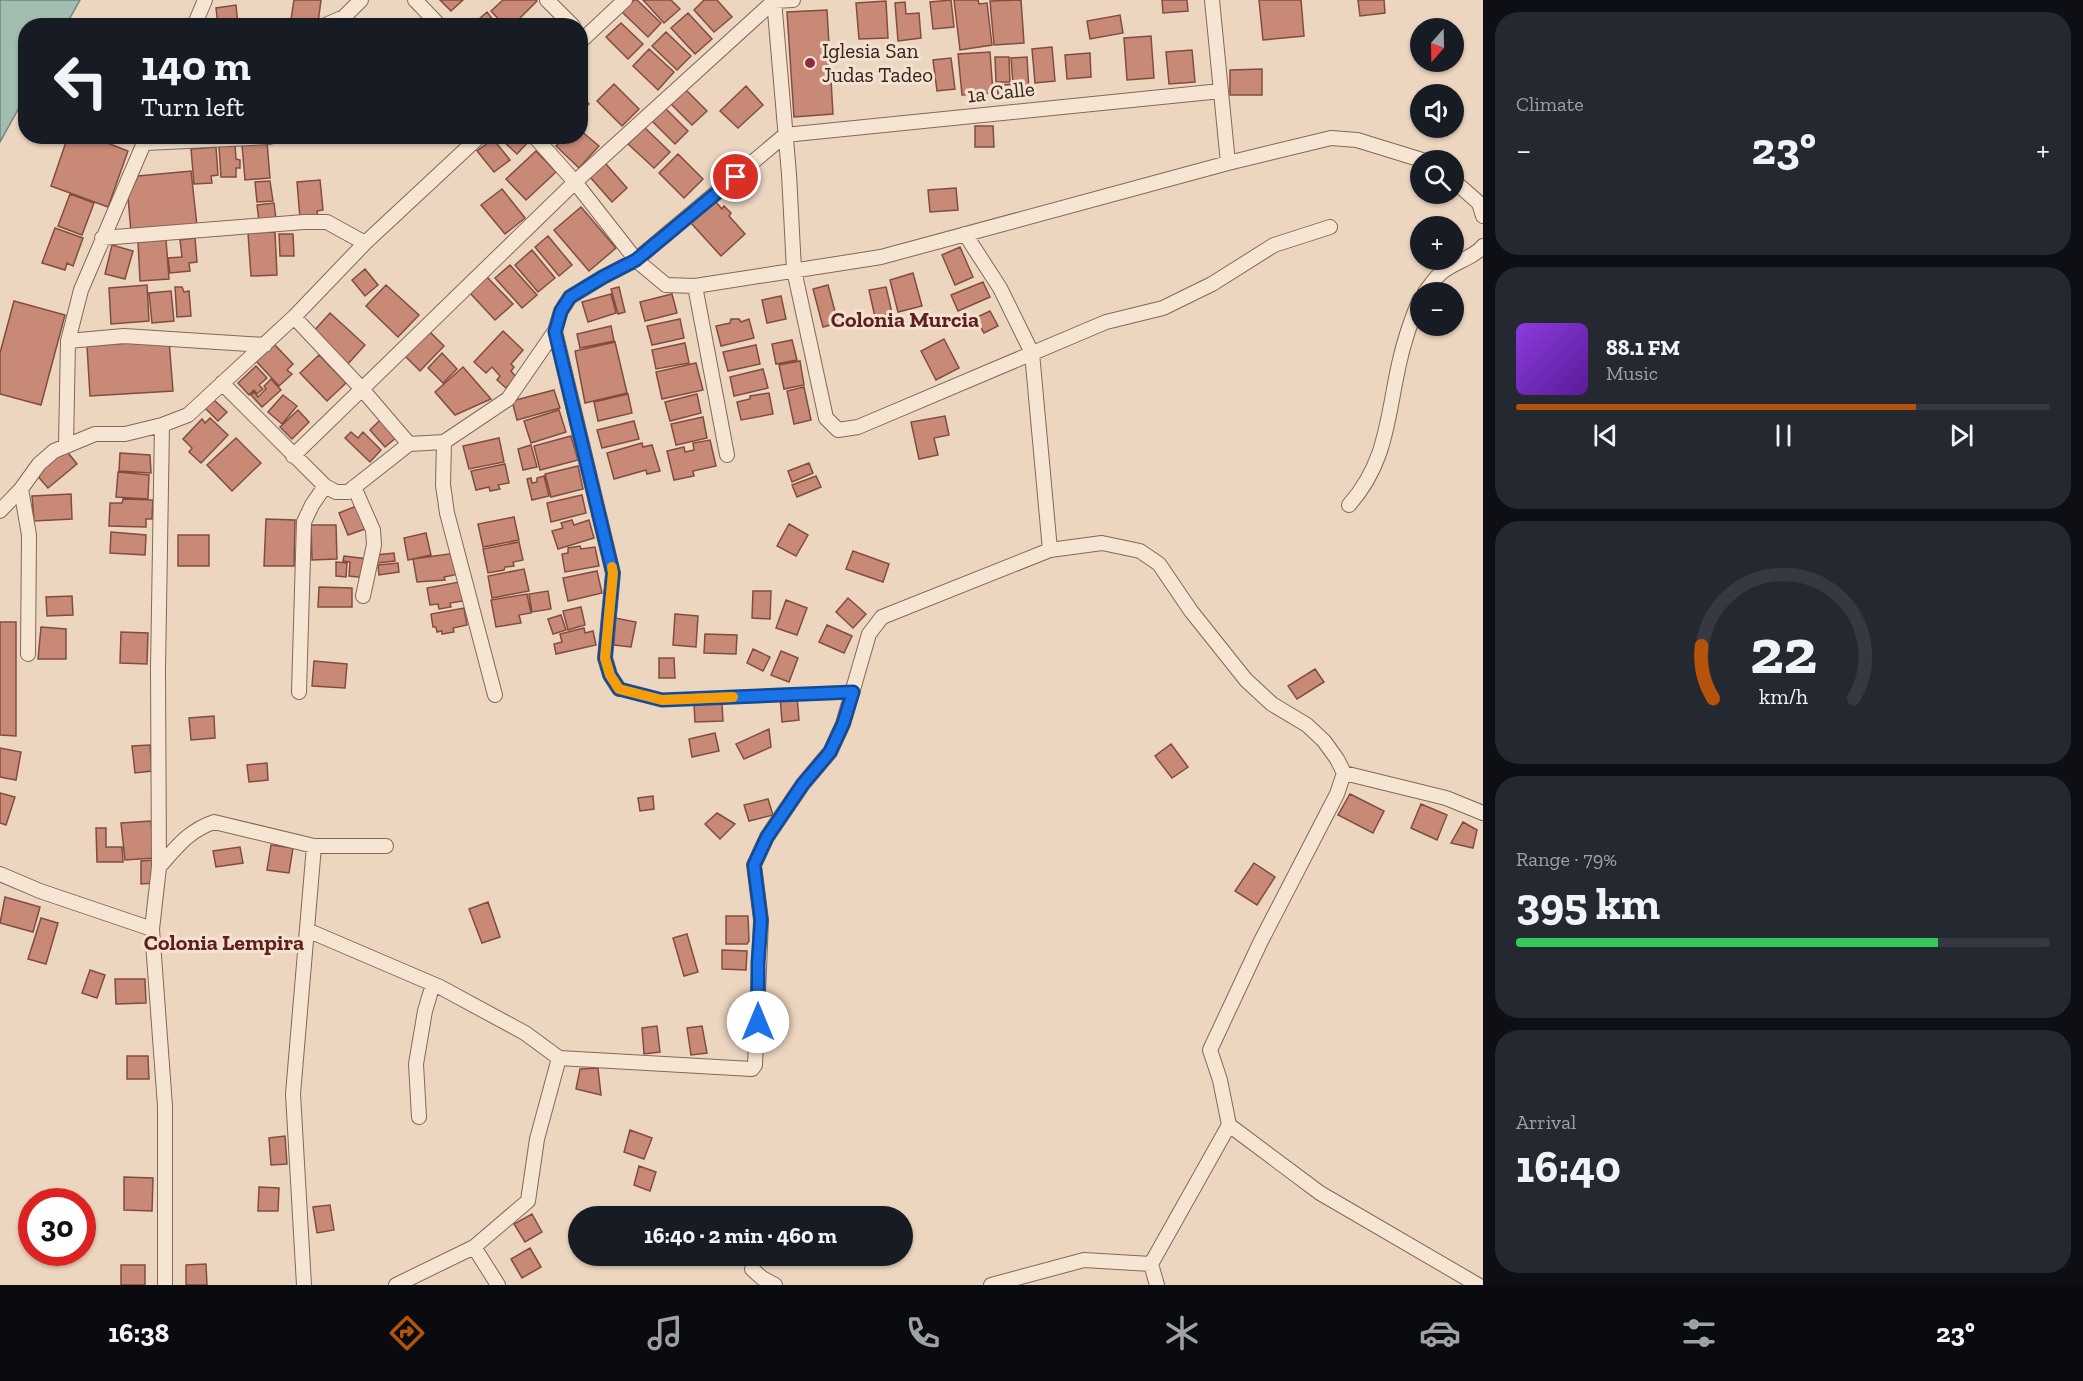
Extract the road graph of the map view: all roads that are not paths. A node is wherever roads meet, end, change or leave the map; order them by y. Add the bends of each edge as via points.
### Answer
1 (205, 0) edge
2 (361, 0) edge
3 (415, 0) edge
4 (547, 0) edge
5 (625, 0) edge
6 (793, 0) edge
7 (1212, 0) edge
8 (774, 1) edge
9 (197, 18) edge
10 (340, 18) edge
11 (432, 18) edge
12 (565, 18) edge
13 (588, 33) edge
14 (1221, 91) junction
15 (785, 135) junction
16 (144, 144) edge
17 (471, 144) edge
18 (541, 144) edge
19 (1410, 156) edge
20 (1228, 163) junction
21 (575, 182) junction
22 (1464, 190) edge
23 (1483, 216) edge
24 (1330, 227) dead end
25 (966, 234) junction
26 (102, 238) junction
27 (365, 243) junction
28 (1483, 246) edge
29 (636, 260) junction
30 (794, 270) junction
31 (1433, 282) edge
32 (695, 286) junction
33 (294, 317) junction
34 (1410, 326) edge
35 (555, 332) junction
36 (68, 341) junction
37 (265, 345) junction
38 (1032, 353) junction
39 (222, 383) junction
40 (362, 389) junction
41 (162, 425) junction
42 (444, 442) junction
43 (409, 444) junction
44 (66, 445) junction
45 (727, 455) dead end
46 (293, 456) junction
47 (325, 486) junction
48 (354, 487) junction
49 (21, 489) junction
50 (1349, 505) dead end
51 (0, 511) edge
52 (1050, 550) junction
53 (363, 596) dead end
54 (28, 654) dead end
55 (619, 689) joint
56 (299, 692) dead end
57 (853, 692) junction
58 (495, 695) dead end
59 (1344, 773) junction
60 (1483, 813) edge
61 (314, 846) junction
62 (386, 846) dead end
63 (159, 867) junction
64 (0, 873) edge
65 (152, 929) junction
66 (307, 930) junction
67 (433, 984) junction
68 (559, 1058) junction
69 (419, 1117) dead end
70 (1229, 1125) junction
71 (474, 1247) junction
72 (1151, 1264) junction
73 (752, 1269) dead end
74 (165, 1285) edge
75 (304, 1285) edge
76 (396, 1285) edge
77 (498, 1285) edge
78 (775, 1285) edge
79 (991, 1285) edge
80 (1157, 1285) edge
81 (1478, 1285) edge

1 - 9 street
2 - 10 street
3 - 11 street
4 - 12 street
5 - 13 street
6 - 8 street
7 - 14 street
8 - 15 street
8 - 21 street
14 - 15 street, 1a Calle
14 - 20 street
15 - 29 street
15 - 30 street
16 - 26 street
17 - 27 street
18 - 21 street
19 - 20 street via 1357,140 1331,138
20 - 25 street
21 - 29 street
21 - 40 street
22 - 23 street via 1479,203
24 - 38 street via 1274,245 1212,284 1163,308 1106,322
25 - 30 street via 881,257
25 - 38 street via 1000,288
26 - 27 street via 327,222
26 - 36 street via 81,290
27 - 33 street
28 - 31 street
29 - 32 street via 666,285
29 - 35 street via 570,297
30 - 32 street
30 - 38 street via 825,418 838,430 858,427
32 - 45 street
33 - 37 street
33 - 40 street
34 - 50 street via 1378,462
35 - 42 street via 508,399
35 - 55 street via 613,573 605,658
36 - 37 street via 124,336
36 - 44 street
37 - 39 street
38 - 52 street
39 - 41 street via 188,415
39 - 46 street
40 - 43 street
40 - 46 street
41 - 44 street via 125,434 95,434
41 - 63 street
42 - 43 street
42 - 58 street via 447,513
43 - 48 street
44 - 49 street via 39,464
46 - 47 street
47 - 48 street via 342,493
47 - 56 street via 304,522
48 - 53 street via 373,530 374,545
49 - 51 street
49 - 54 street via 29,535
52 - 57 street via 882,617 869,634
52 - 59 street via 1102,543 1140,551 1159,564 1246,680 1324,741
55 - 57 lane via 662,700
57 - 68 street via 830,752 767,837 754,865 761,920 758,1032 752,1069
59 - 60 street via 1446,798
59 - 70 street via 1210,1050
61 - 62 street
61 - 63 street via 214,822 198,827
61 - 66 street
63 - 65 street
64 - 65 street via 40,891
65 - 74 street via 165,1106
66 - 67 street
66 - 75 street via 293,1094
67 - 68 street via 525,1033
67 - 69 street via 416,1064
68 - 71 street via 537,1139 528,1201
70 - 72 street
70 - 81 street via 1320,1193
71 - 76 street
71 - 77 street
72 - 79 street via 1084,1260
72 - 80 street
73 - 78 street

